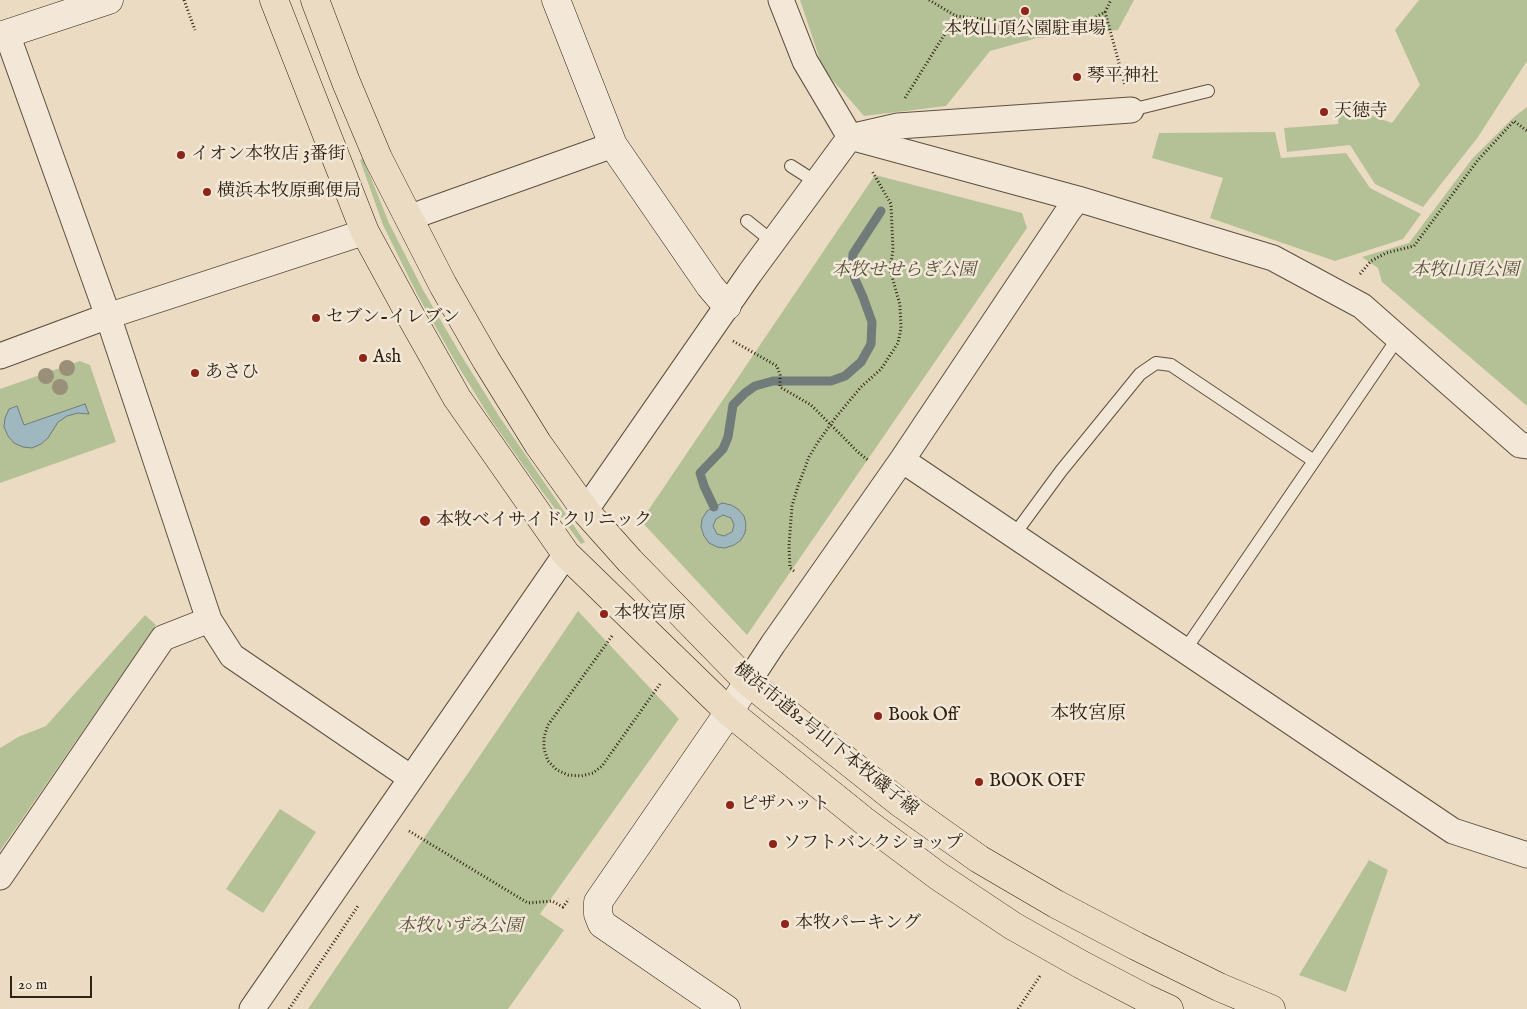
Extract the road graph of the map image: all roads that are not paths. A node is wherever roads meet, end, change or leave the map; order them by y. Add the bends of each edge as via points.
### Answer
1 (109, 0) edge
2 (274, 0) edge
3 (315, 0) edge
4 (556, 0) edge
5 (781, 0) edge
6 (3, 35) edge
7 (1208, 91) dead end
8 (1131, 110) joint
9 (850, 137) junction
10 (613, 145) junction
11 (791, 166) dead end
12 (816, 182) junction
13 (1078, 199) junction
14 (408, 218) junction
15 (747, 221) dead end
16 (365, 232) junction
17 (773, 242) junction
18 (727, 306) junction
19 (108, 316) junction
20 (1398, 338) junction
21 (0, 356) edge
22 (1527, 446) edge
23 (902, 460) junction
24 (1314, 461) junction
25 (585, 510) junction
26 (1014, 535) junction
27 (566, 554) junction
28 (208, 620) junction
29 (1185, 650) junction
30 (748, 682) junction
31 (729, 712) junction
32 (411, 778) junction
33 (1527, 855) edge
34 (0, 877) edge
35 (252, 1009) edge
36 (726, 1009) edge
37 (1169, 1009) edge
38 (1271, 1009) edge

1 - 6 street
2 - 16 main road, 横浜市道82号山下本牧磯子線
3 - 14 main road, 横浜市道82号山下本牧磯子線 via 378,158
4 - 10 street
5 - 9 street via 805,61
6 - 19 street
7 - 8 lane
8 - 9 street via 898,126
9 - 12 street
9 - 13 street
10 - 14 street
10 - 18 street
11 - 12 lane
12 - 17 street
13 - 20 street via 1273,258 1362,306
13 - 23 street
14 - 25 main road, 横浜市道82号山下本牧磯子線 via 486,360 538,444
15 - 17 lane
16 - 19 street
16 - 27 main road, 横浜市道82号山下本牧磯子線 via 457,398
17 - 18 street
18 - 25 street
19 - 21 street
19 - 28 street
20 - 22 street via 1520,445
20 - 24 lane
23 - 26 street
23 - 30 street
24 - 26 lane via 1171,365 1156,363 1140,374 1060,471
24 - 29 lane
25 - 30 main road, 横浜市道82号山下本牧磯子線
26 - 29 street
27 - 31 main road, 横浜市道82号山下本牧磯子線
27 - 32 street
28 - 32 street via 232,656
28 - 34 street via 163,638
29 - 33 street via 1453,832
30 - 31 street
30 - 38 main road, 横浜市道82号山下本牧磯子線 via 899,802 979,858 1136,946
31 - 36 street via 598,902 602,924
31 - 37 main road, 横浜市道82号山下本牧磯子線 via 938,876 1013,926
32 - 35 street

